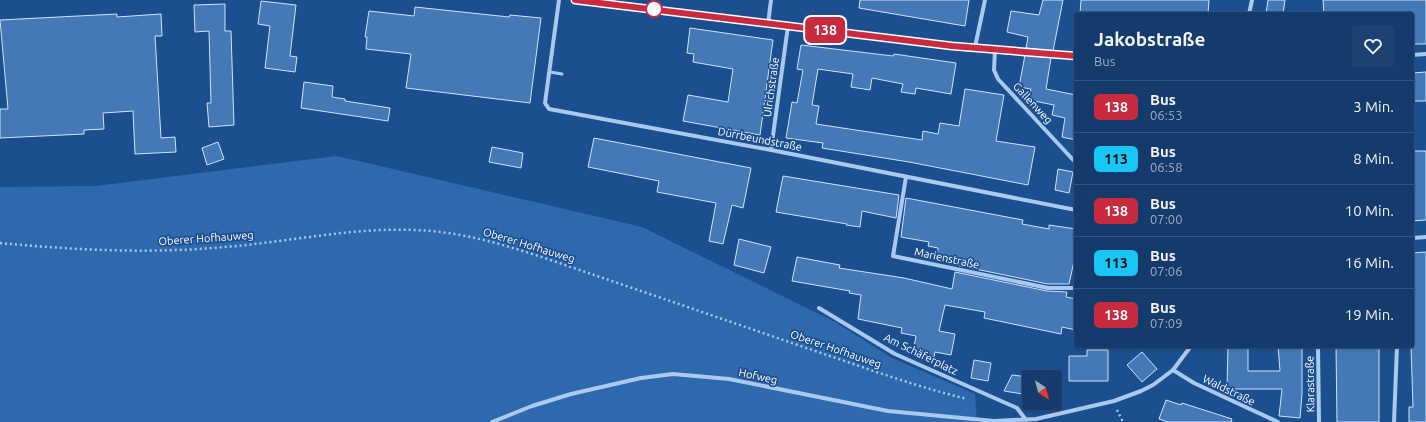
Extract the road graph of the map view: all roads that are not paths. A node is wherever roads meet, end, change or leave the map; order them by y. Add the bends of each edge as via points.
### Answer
1 (559, 0) edge
2 (575, 0) edge
3 (770, 0) edge
4 (985, 0) edge
5 (1252, 0) edge
6 (1249, 12) edge
7 (768, 24) junction
8 (788, 26) junction
9 (974, 47) junction
10 (995, 49) junction
11 (1426, 54) edge
12 (1414, 55) edge
13 (1074, 56) edge
14 (550, 72) junction
15 (562, 74) dead end
16 (771, 150) junction
17 (1074, 161) edge
18 (906, 177) junction
19 (1074, 210) edge
20 (1426, 237) edge
21 (1414, 238) edge
22 (1074, 288) edge
23 (819, 308) dead end
24 (1190, 348) edge
25 (1318, 348) edge
26 (1397, 348) edge
27 (1173, 370) junction
28 (1026, 420) junction
29 (492, 422) edge
30 (1278, 422) edge
31 (1319, 422) edge
32 (1394, 422) edge

1 - 14 street, Dürrbeundstraße
2 - 7 street
3 - 7 street
4 - 9 street
5 - 6 street
7 - 8 street
8 - 9 street
8 - 16 street, Ulrichstraße
9 - 10 street
10 - 13 street
10 - 17 street, Gallenweg via 994,70 998,78
11 - 12 street
14 - 15 lane
14 - 16 street, Dürrbeundstraße via 545,103 549,109
16 - 18 street, Dürrbeundstraße
18 - 19 street, Dürrbeundstraße
18 - 22 street, Marienstraße via 893,256 1048,288
20 - 21 street
23 - 28 street, Am Schäferplatz via 895,354 1020,410
24 - 27 street
25 - 31 street, Klarastraße
26 - 32 street
27 - 28 street via 1153,386 1130,396
27 - 30 street, Waldstraße via 1194,383
28 - 29 street, Hofweg via 983,420 888,411 729,379 674,374 642,378 571,394

